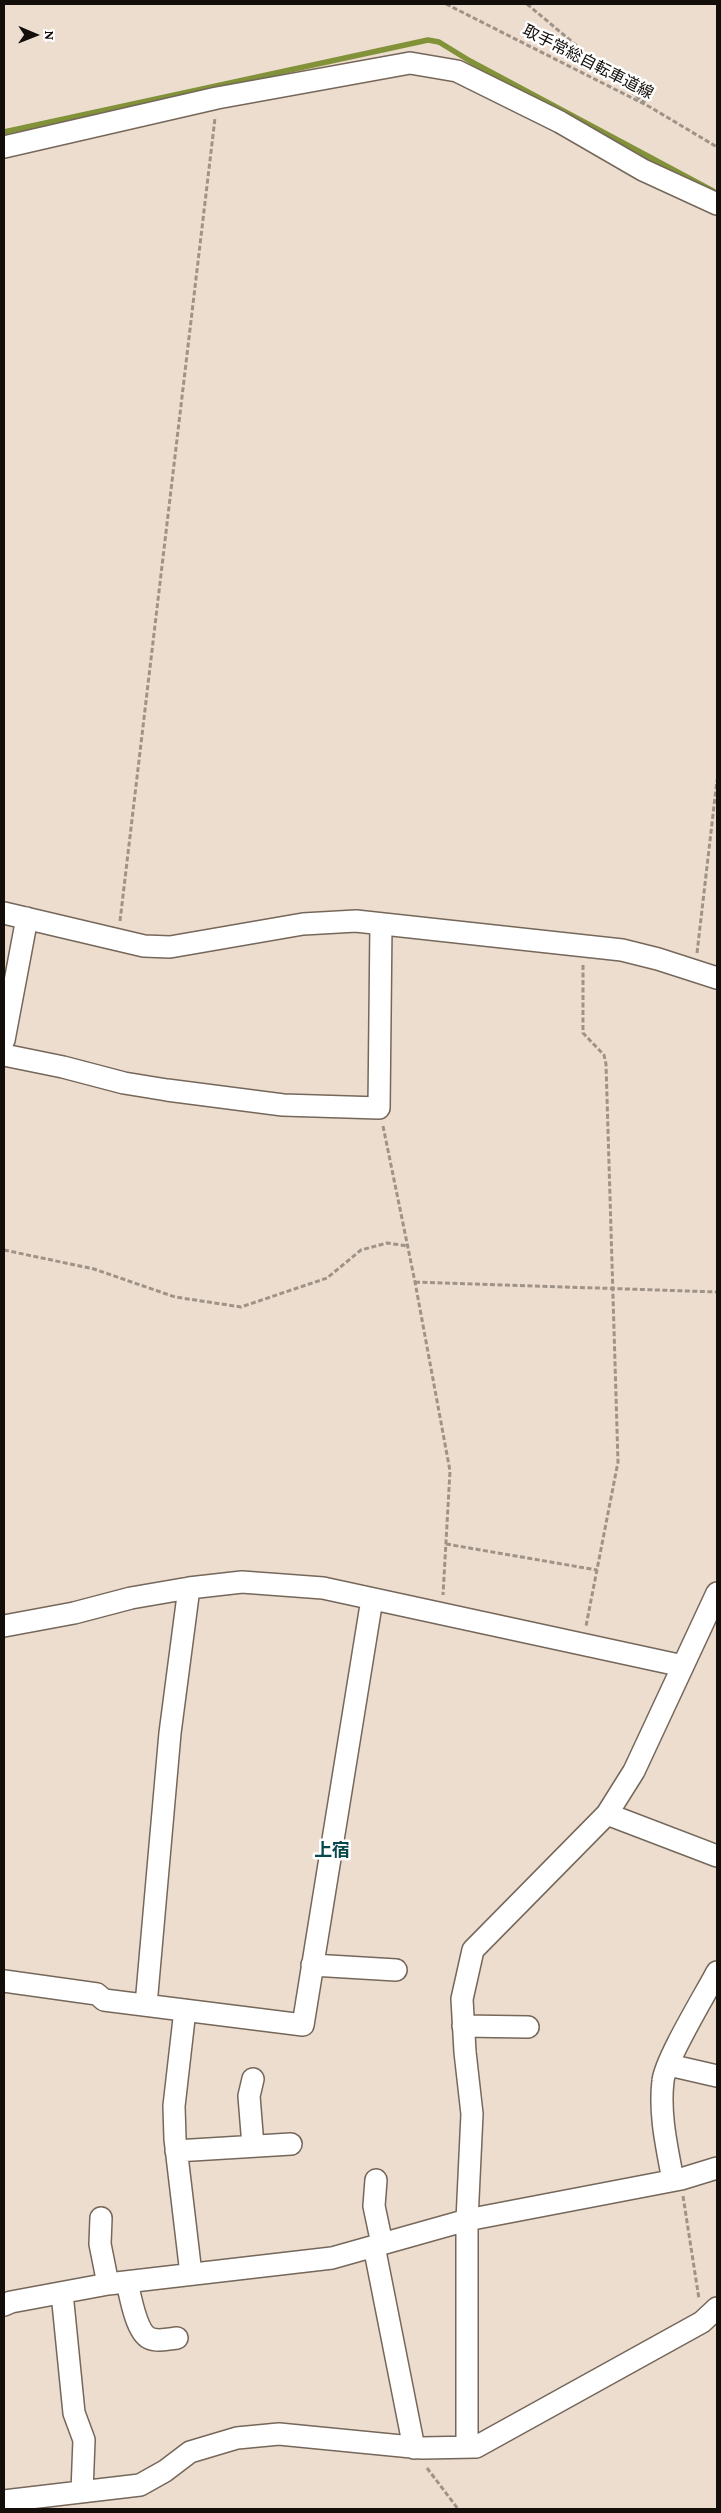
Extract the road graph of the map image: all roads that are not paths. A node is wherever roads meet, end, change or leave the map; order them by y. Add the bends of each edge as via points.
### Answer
1 (4, 147) edge
2 (717, 204) edge
3 (4, 913) edge
4 (27, 918) junction
5 (381, 924) junction
6 (717, 978) edge
7 (4, 1040) edge
8 (4, 1055) edge
9 (189, 1588) junction
10 (717, 1593) edge
11 (372, 1599) junction
12 (4, 1626) edge
13 (682, 1666) junction
14 (607, 1814) junction
15 (717, 1856) edge
16 (312, 1965) junction
17 (396, 1970) dead end
18 (717, 1972) edge
19 (4, 1981) edge
20 (146, 2005) junction
21 (185, 2010) junction
22 (463, 2026) junction
23 (528, 2026) dead end
24 (669, 2065) junction
25 (717, 2076) edge
26 (253, 2079) dead end
27 (291, 2144) dead end
28 (252, 2146) junction
29 (176, 2150) junction
30 (717, 2168) edge
31 (677, 2179) junction
32 (376, 2180) dead end
33 (101, 2218) dead end
34 (467, 2220) junction
35 (378, 2245) junction
36 (191, 2274) junction
37 (117, 2283) junction
38 (62, 2292) junction
39 (5, 2299) edge
40 (710, 2315) edge
41 (177, 2338) dead end
42 (466, 2447) junction
43 (418, 2448) junction
44 (82, 2492) junction
45 (4, 2501) edge

1 - 2 street via 217,98 410,63 457,71 560,122 643,170
3 - 4 street
4 - 5 street via 118,942 170,947 303,924 356,921
4 - 7 street
5 - 6 street via 622,950
5 - 8 street via 379,1108 283,1105 167,1090
9 - 11 street via 242,1582 323,1588
9 - 12 street
9 - 20 street via 170,1733
10 - 13 street
11 - 13 street
11 - 16 street
13 - 14 street via 634,1771
14 - 15 street
14 - 22 street via 473,1950 462,1998
16 - 17 street
16 - 21 street via 303,2025
18 - 24 street
19 - 20 street via 96,1994 104,2000
20 - 21 street
21 - 29 street via 174,2106
22 - 23 street
22 - 34 street via 472,2114
24 - 25 street
24 - 31 street via 663,2080 663,2121
26 - 28 street via 250,2096
27 - 28 street
28 - 29 street
29 - 36 street
30 - 31 street
31 - 34 street
32 - 35 street via 374,2206
33 - 37 street via 100,2244
34 - 35 street
34 - 42 street
35 - 36 street via 332,2258
35 - 43 street
36 - 37 street
37 - 38 street
37 - 41 street via 149,2338
38 - 39 street
38 - 44 street via 74,2413 84,2440
40 - 42 street via 476,2447
42 - 43 street
43 - 44 street via 279,2434 237,2438 190,2452 140,2485
44 - 45 street

